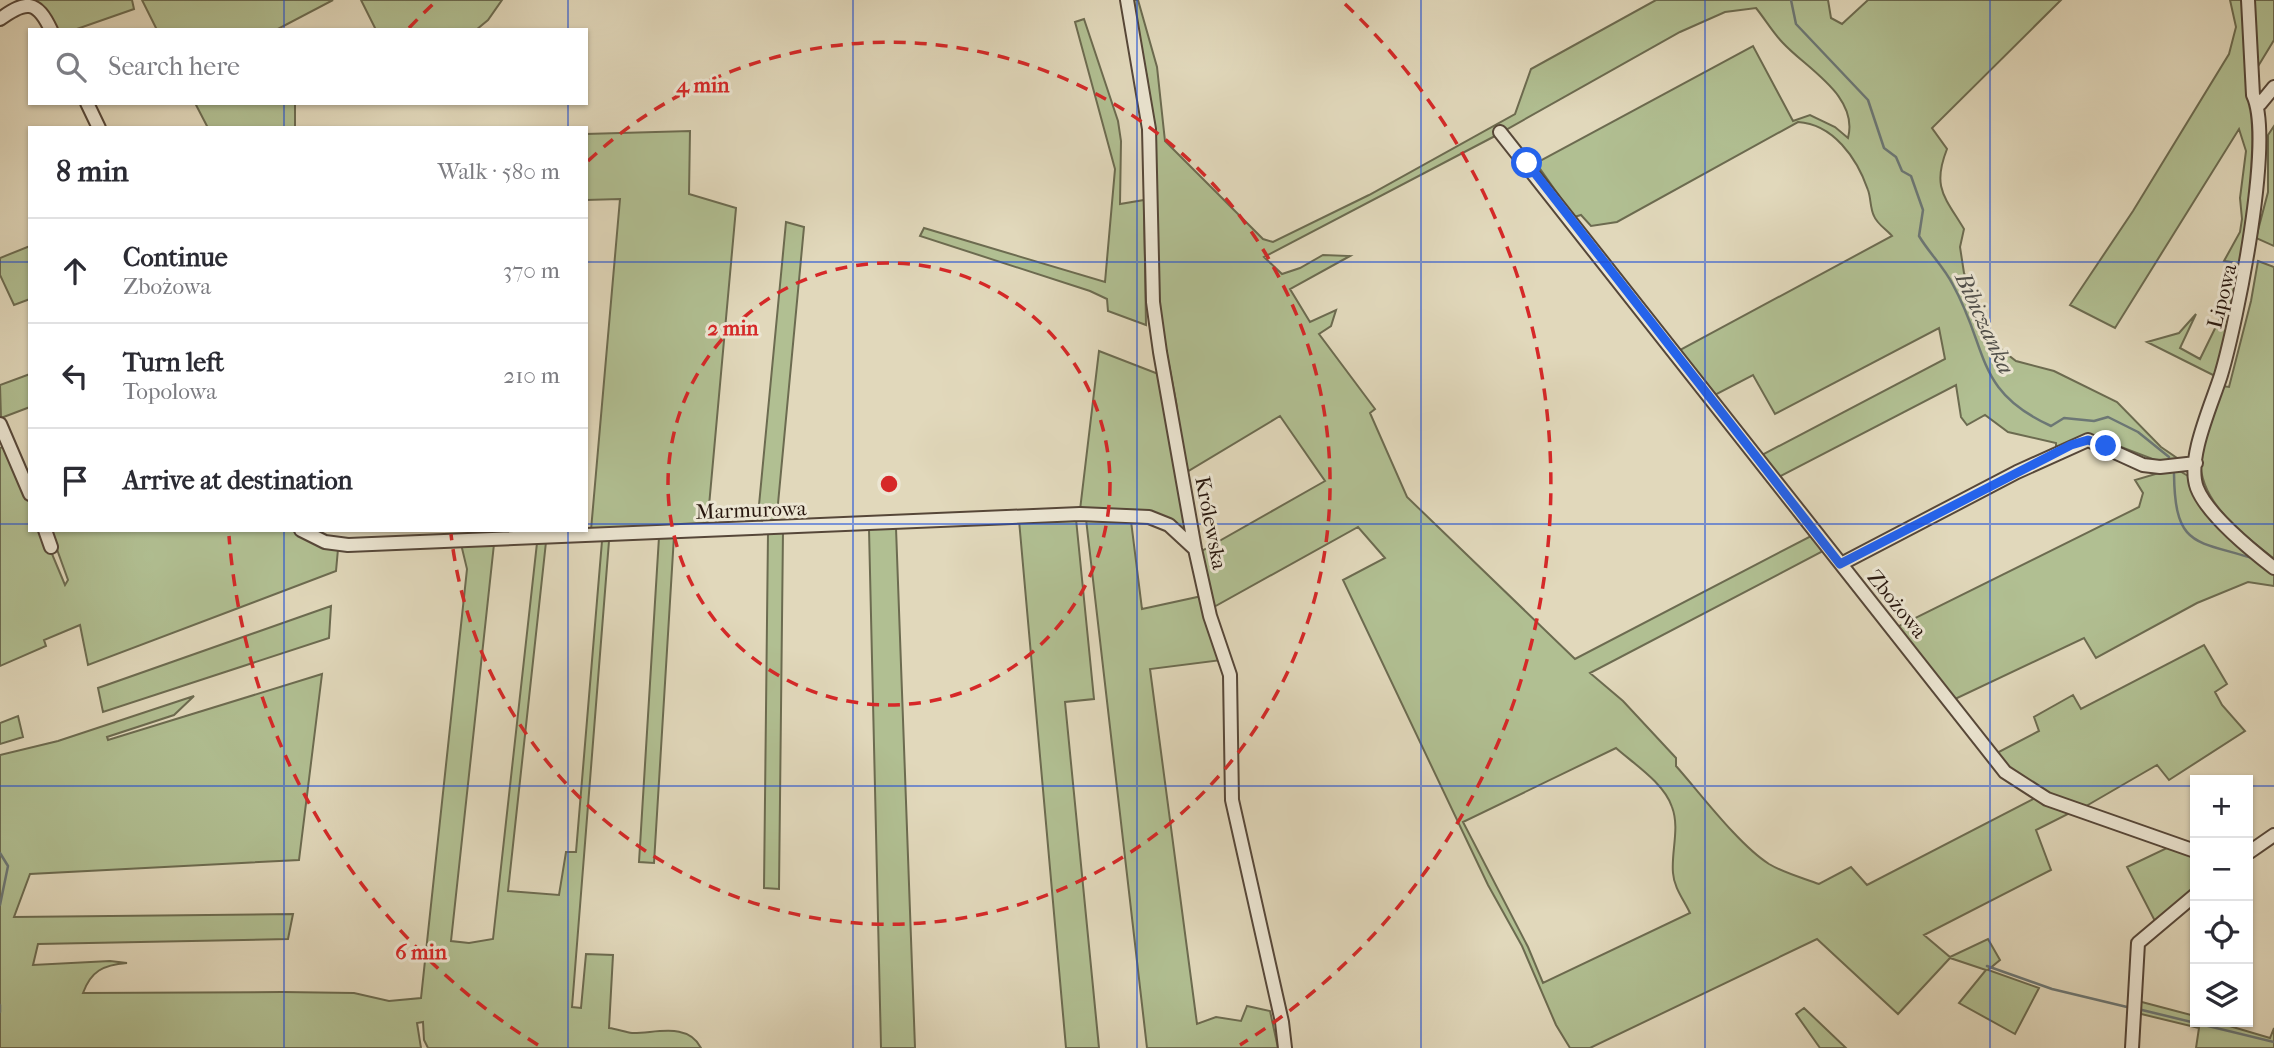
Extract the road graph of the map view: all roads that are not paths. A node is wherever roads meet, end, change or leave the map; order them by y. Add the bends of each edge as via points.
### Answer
1 (1127, 0) edge
2 (2248, 0) edge
3 (0, 19) edge
4 (50, 28) edge
5 (2274, 87) edge
6 (2260, 104) junction
7 (88, 105) edge
8 (98, 126) edge
9 (1500, 132) dead end
10 (0, 424) edge
11 (2196, 463) junction
12 (28, 489) edge
13 (46, 532) edge
14 (305, 532) edge
15 (51, 547) dead end
16 (1195, 549) junction
17 (1840, 564) junction
18 (2274, 568) edge
19 (2274, 835) edge
20 (2190, 849) edge
21 (2253, 850) edge
22 (2190, 899) edge
23 (1284, 1048) edge
24 (2132, 1048) edge

1 - 16 street, Królewska via 1150,137 1153,302
2 - 6 street, Lipowa via 2253,95
3 - 4 street via 16,7 34,6 43,12
5 - 6 street
6 - 11 street, Lipowa via 2265,156 2255,243
7 - 8 street
9 - 17 street, Zbożowa
10 - 12 street
11 - 17 street via 2143,465 2088,440 2028,466
11 - 18 street, Lipowa via 2197,488 2215,514
13 - 15 street
14 - 16 street, Marmurowa via 325,542 348,545 1080,514 1149,517 1169,525
16 - 23 street, Królewska via 1230,675 1232,800
17 - 20 street, Zbożowa via 1988,754 2012,778 2047,799
19 - 21 street
22 - 24 street via 2138,943

